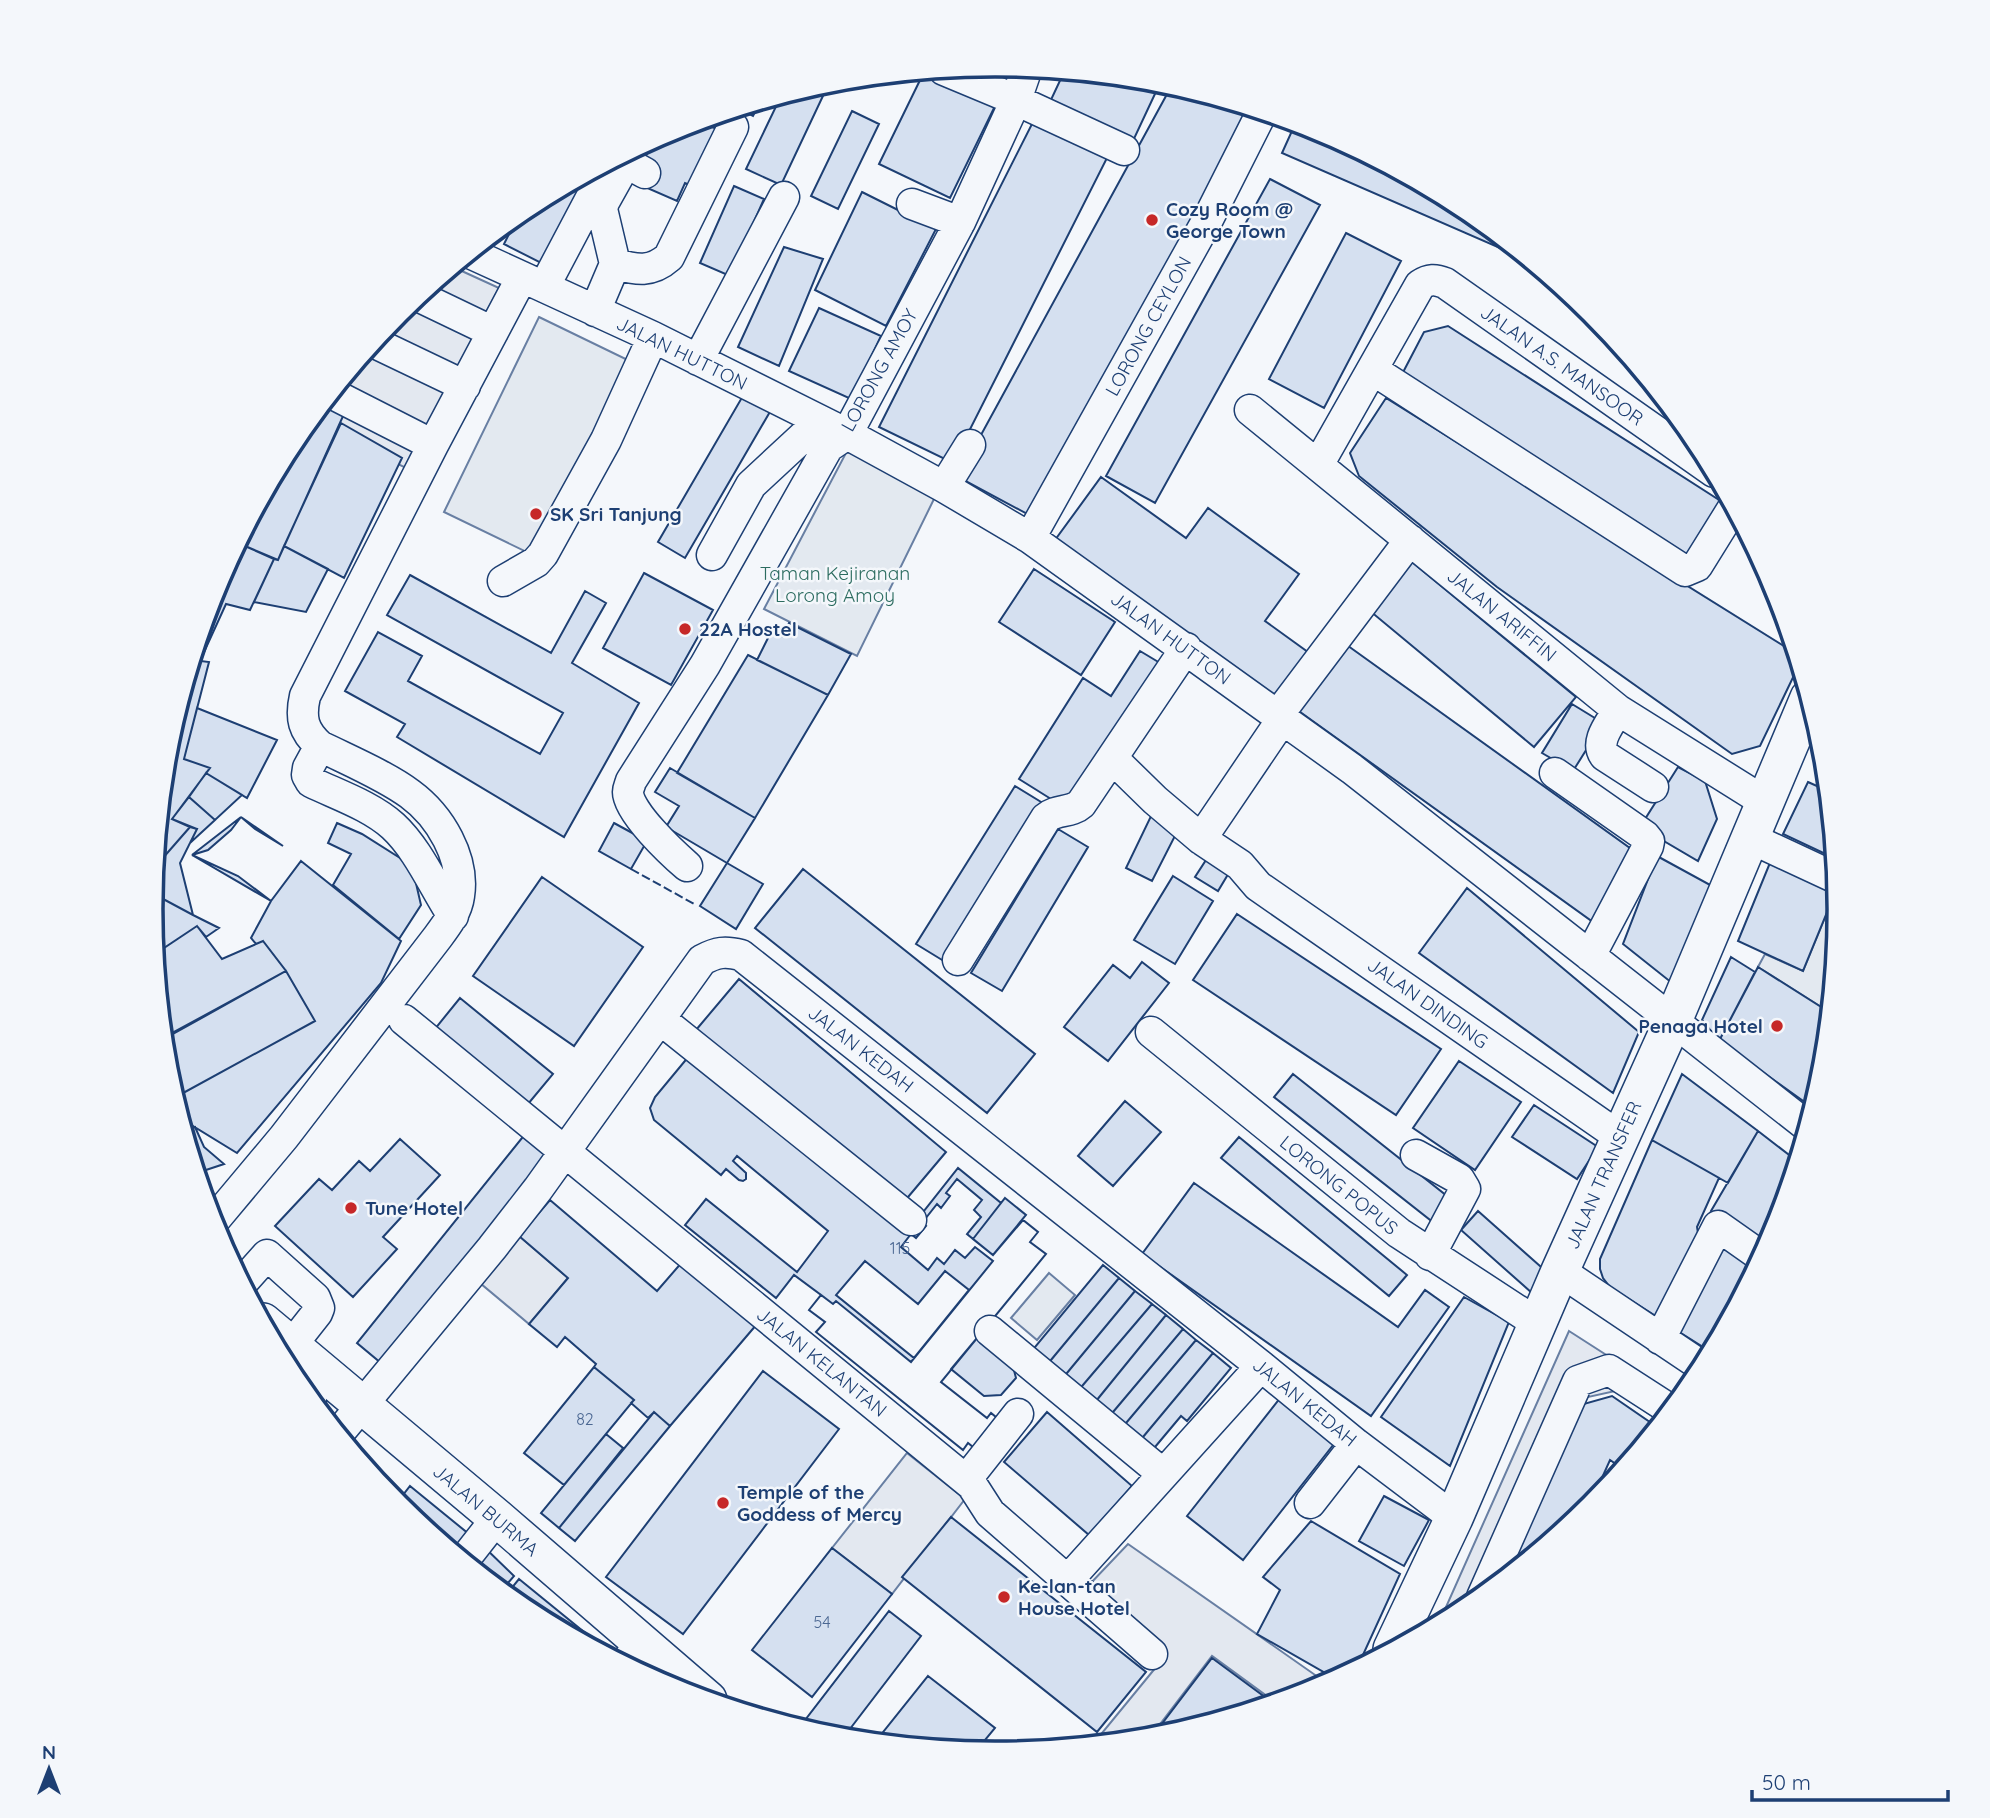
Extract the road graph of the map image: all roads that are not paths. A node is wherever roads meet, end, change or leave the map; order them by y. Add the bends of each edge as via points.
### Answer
1 (964, 78) edge
2 (1024, 78) edge
3 (1016, 100) junction
4 (1258, 120) edge
5 (733, 127) dead end
6 (1124, 150) dead end
7 (645, 173) dead end
8 (601, 177) edge
9 (784, 197) dead end
10 (912, 204) dead end
11 (960, 222) junction
12 (479, 257) edge
13 (615, 264) junction
14 (533, 282) junction
15 (428, 301) edge
16 (595, 311) junction
17 (493, 332) junction
18 (653, 337) junction
19 (382, 346) edge
20 (698, 360) junction
21 (1373, 370) junction
22 (465, 386) junction
23 (340, 397) edge
24 (1251, 410) dead end
25 (820, 421) junction
26 (847, 434) junction
27 (433, 444) junction
28 (970, 445) dead end
29 (1694, 458) edge
30 (1318, 465) junction
31 (944, 487) junction
32 (1728, 516) edge
33 (1030, 538) junction
34 (1410, 540) junction
35 (712, 555) dead end
36 (503, 581) dead end
37 (1186, 648) junction
38 (1618, 710) junction
39 (1803, 712) edge
40 (1280, 717) junction
41 (1112, 758) junction
42 (1555, 773) dead end
43 (1653, 787) dead end
44 (1765, 802) junction
45 (1750, 838) junction
46 (1201, 839) junction
47 (687, 866) dead end
48 (1826, 872) edge
49 (1590, 956) junction
50 (958, 960) dead end
51 (660, 1019) junction
52 (404, 1020) dead end
53 (1673, 1021) junction
54 (1151, 1032) dead end
55 (1800, 1120) edge
56 (1620, 1137) junction
57 (566, 1152) junction
58 (1416, 1156) dead end
59 (221, 1213) edge
60 (911, 1220) dead end
61 (1753, 1251) edge
62 (1430, 1255) junction
63 (1560, 1271) junction
64 (248, 1276) edge
65 (1537, 1323) junction
66 (990, 1331) dead end
67 (283, 1339) edge
68 (1660, 1339) junction
69 (300, 1354) junction
70 (1693, 1361) edge
71 (1261, 1366) junction
72 (305, 1373) edge
73 (1663, 1405) edge
74 (1018, 1414) dead end
75 (349, 1419) edge
76 (1356, 1444) junction
77 (1163, 1474) junction
78 (966, 1480) junction
79 (1310, 1503) dead end
80 (497, 1518) junction
81 (1454, 1518) junction
82 (469, 1553) edge
83 (1491, 1576) edge
84 (1068, 1580) junction
85 (1398, 1637) edge
86 (633, 1653) edge
87 (1152, 1654) dead end
88 (662, 1671) edge

1 - 3 street
2 - 3 street, LORONG AMOY
3 - 6 street
3 - 11 street, LORONG AMOY
4 - 33 street, LORONG CEYLON via 1207,221
5 - 13 street via 669,257 649,270
7 - 13 street via 623,168 604,201
8 - 14 street
9 - 20 street
10 - 11 street
11 - 26 street, LORONG AMOY
12 - 14 street, JALAN HUTTON
13 - 16 street
14 - 16 street, JALAN HUTTON
14 - 17 street
15 - 17 street
16 - 18 street, JALAN HUTTON
17 - 22 street
18 - 20 street, JALAN HUTTON
18 - 36 street via 606,440 543,554
19 - 22 street
20 - 25 street, JALAN HUTTON
21 - 29 street, JALAN A.S. MANSOOR via 1420,285 1427,280 1440,281
21 - 30 street, JALAN A.S. MANSOOR
21 - 32 street via 1685,571 1697,566
22 - 27 street
23 - 27 street
24 - 30 street, JALAN ARIFFIN
25 - 26 street, JALAN HUTTON
25 - 35 street via 751,485
26 - 31 street, JALAN HUTTON
26 - 47 street, LORONG AMOY via 828,447 705,666 631,781 631,803 663,845
27 - 59 street via 305,696 302,711 309,736 320,746 408,792 423,805 450,844 459,870 460,897 453,916
28 - 31 street
30 - 34 street, JALAN ARIFFIN
31 - 33 street, JALAN HUTTON
33 - 37 street, JALAN HUTTON
34 - 38 street, JALAN ARIFFIN
34 - 40 street
37 - 40 street, JALAN HUTTON
37 - 41 street
38 - 43 street via 1600,750
38 - 44 street, JALAN ARIFFIN
39 - 44 main road, JALAN TRANSFER
40 - 46 street
40 - 49 street, JALAN HUTTON
41 - 46 street, JALAN DINDING
41 - 50 street via 1078,808 1046,818
42 - 49 street via 1649,841
44 - 45 main road, JALAN TRANSFER
45 - 48 street
45 - 53 main road, JALAN TRANSFER
46 - 56 street, JALAN DINDING via 1240,865 1258,886
49 - 53 street, JALAN HUTTON
51 - 57 street, JALAN KEDAH
51 - 60 street
51 - 71 street, JALAN KEDAH via 702,960 726,951 741,955
52 - 57 street, JALAN KELANTAN
53 - 55 street, JALAN HUTTON
53 - 56 main road, JALAN TRANSFER
54 - 62 street, LORONG POPUS
56 - 63 main road, JALAN TRANSFER
57 - 75 street, JALAN KEDAH
57 - 78 street, JALAN KELANTAN
58 - 62 street via 1459,1179 1465,1189
61 - 68 street via 1718,1226
62 - 65 street, LORONG POPUS
63 - 65 main road, JALAN TRANSFER
63 - 68 street
64 - 69 street via 267,1255 315,1297 319,1307
65 - 81 main road, JALAN TRANSFER
66 - 77 street
67 - 69 main road, JALAN BURMA
68 - 70 street
69 - 72 street
69 - 75 main road, JALAN BURMA
71 - 76 street, JALAN KEDAH
71 - 77 street
73 - 83 street via 1609,1370 1578,1381
74 - 78 street
75 - 80 main road, JALAN BURMA
76 - 79 street
76 - 81 street, JALAN KEDAH
77 - 84 street
78 - 84 street, JALAN KELANTAN via 990,1513
80 - 82 street
80 - 86 main road, JALAN BURMA
81 - 85 main road, JALAN TRANSFER
84 - 87 street, JALAN KELANTAN
86 - 88 main road, JALAN BURMA

